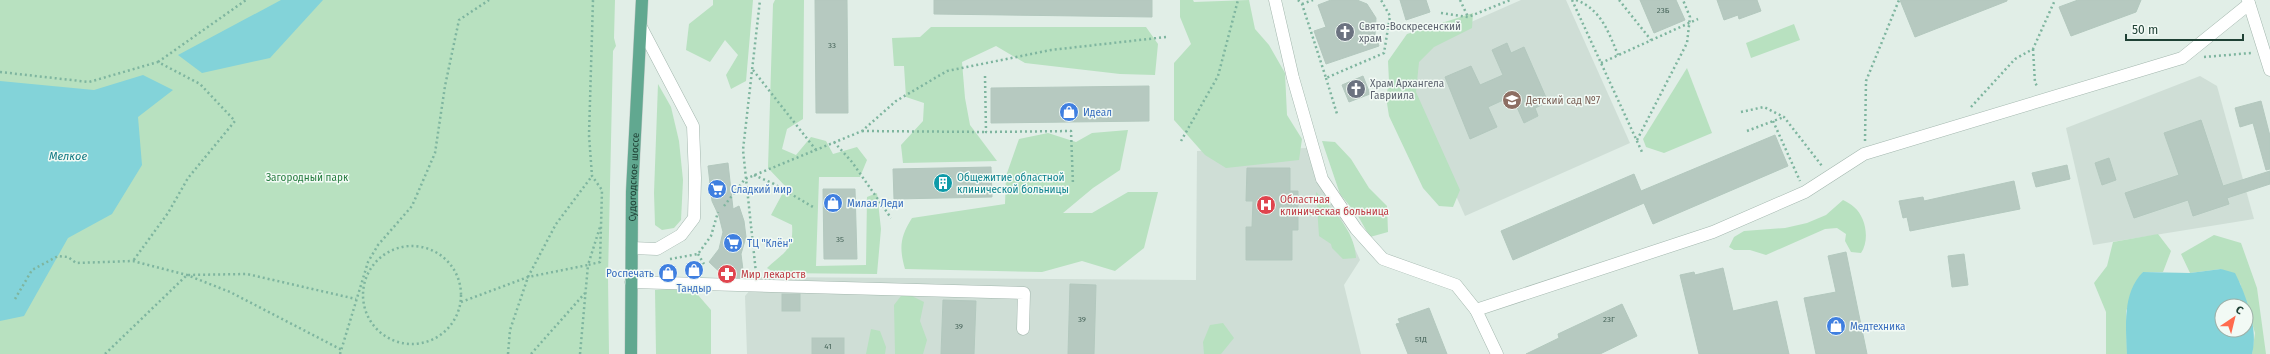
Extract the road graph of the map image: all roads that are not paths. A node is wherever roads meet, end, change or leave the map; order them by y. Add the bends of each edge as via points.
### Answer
1 (642, 0) edge
2 (1275, 0) edge
3 (2249, 2) edge
4 (641, 27) junction
5 (2270, 70) edge
6 (632, 248) junction
7 (631, 282) junction
8 (1476, 310) junction
9 (1023, 329) dead end
10 (631, 354) edge
11 (1497, 354) edge

1 - 4 main road, Судогодское шоссе
2 - 8 street via 1293,78 1322,179 1356,229 1384,259 1456,285
3 - 5 street
3 - 8 street via 2182,58 1864,154 1805,192 1713,232
4 - 6 main road, Судогодское шоссе via 632,192
4 - 6 street via 692,126 694,218 681,235 658,249
6 - 7 main road, Судогодское шоссе
7 - 9 street via 1024,293
7 - 10 main road, Судогодское шоссе
8 - 11 street

